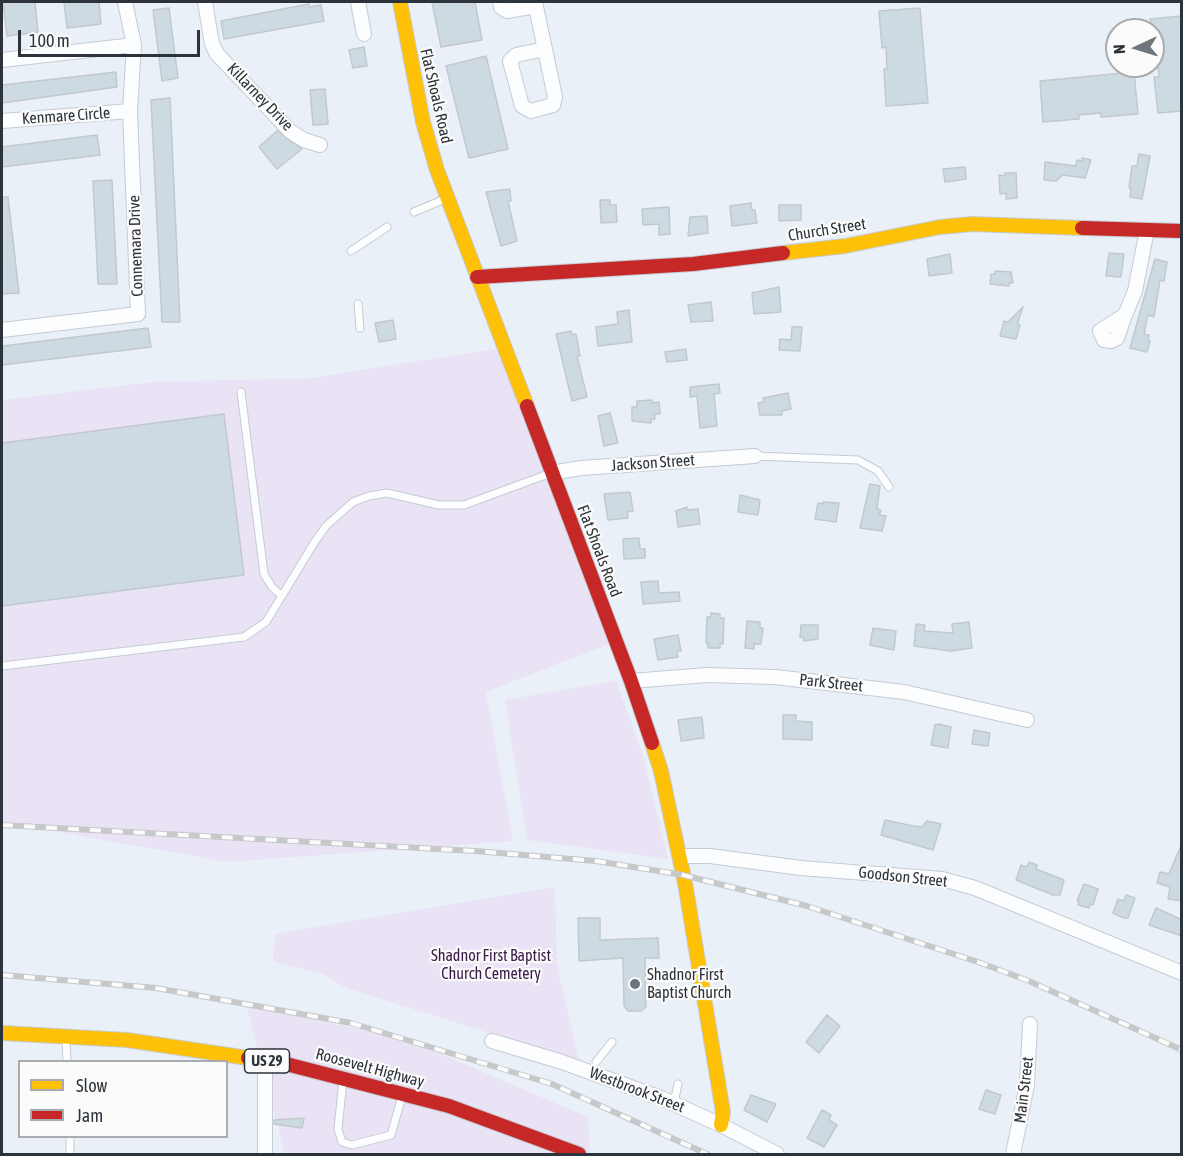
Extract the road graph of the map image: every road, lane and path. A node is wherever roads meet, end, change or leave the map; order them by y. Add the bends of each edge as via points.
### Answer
1 (125, 2) edge
2 (205, 2) edge
3 (358, 2) edge
4 (400, 2) edge
5 (500, 2) edge
6 (535, 4) edge
7 (364, 34) dead end
8 (134, 45) junction
9 (545, 49) junction
10 (2, 60) edge
11 (130, 111) junction
12 (2, 121) edge
13 (320, 145) dead end
14 (448, 198) junction
15 (414, 212) dead end
16 (387, 227) dead end
17 (1147, 230) junction
18 (1182, 231) edge
19 (351, 251) dead end
20 (477, 277) junction
21 (358, 304) dead end
22 (1125, 315) dead end
23 (360, 328) dead end
24 (2, 330) edge
25 (242, 392) dead end
26 (755, 456) joint
27 (551, 473) junction
28 (889, 487) dead end
29 (282, 596) junction
30 (2, 666) edge
31 (631, 681) junction
32 (1027, 720) dead end
33 (680, 856) junction
34 (1182, 973) edge
35 (1030, 1024) dead end
36 (2, 1033) edge
37 (66, 1035) junction
38 (492, 1041) dead end
39 (612, 1042) dead end
40 (191, 1056) edge
41 (67, 1060) edge
42 (265, 1060) junction
43 (596, 1064) junction
44 (344, 1077) junction
45 (678, 1084) dead end
46 (402, 1093) junction
47 (674, 1103) junction
48 (722, 1125) junction
49 (70, 1138) edge
50 (70, 1155) edge
51 (265, 1155) edge
52 (579, 1155) edge
53 (777, 1155) edge
54 (1013, 1155) edge

1 - 8 street
2 - 13 street, Killarney Drive via 217,54 290,131
3 - 7 street
4 - 14 street, Flat Shoals Road via 423,122
5 - 6 street via 507,11
6 - 9 street
8 - 10 street
8 - 11 street
9 - 9 street via 555,97 553,105 531,111 522,106 510,61 516,55
11 - 12 street, Kenmare Circle
11 - 24 street, Connemara Drive via 138,314
14 - 15 lane
14 - 20 street, Flat Shoals Road
16 - 19 lane
17 - 18 street, Church Street
17 - 20 street, Church Street via 972,224 845,246 693,264
17 - 22 street via 1135,291
20 - 27 street, Flat Shoals Road
21 - 23 lane
25 - 29 lane via 264,574
26 - 27 street, Jackson Street
26 - 28 lane via 858,460 878,471
27 - 29 lane via 464,505 439,505 387,493 353,502 326,526
27 - 31 street, Flat Shoals Road
29 - 30 lane via 266,622 244,637
31 - 32 street, Park Street via 707,675 776,677 904,692
31 - 33 street, Flat Shoals Road via 661,771
33 - 34 street, Goodson Street via 942,879 975,888
33 - 48 street, Flat Shoals Road
35 - 54 street, Main Street via 1027,1085
36 - 37 street, Roosevelt Highway / US 29
37 - 40 street, Roosevelt Highway / US 29 via 128,1040
37 - 41 lane
38 - 43 street, Westbrook Street
39 - 43 lane
40 - 42 street, Roosevelt Highway / US 29
42 - 44 street, Roosevelt Highway / US 29
42 - 51 street
43 - 47 street, Westbrook Street
44 - 46 street, Roosevelt Highway / US 29
44 - 46 lane via 338,1129 342,1142 352,1145 391,1135
45 - 47 lane
46 - 52 street, Roosevelt Highway / US 29
47 - 48 street, Westbrook Street
48 - 53 street, Westbrook Street
49 - 50 lane

